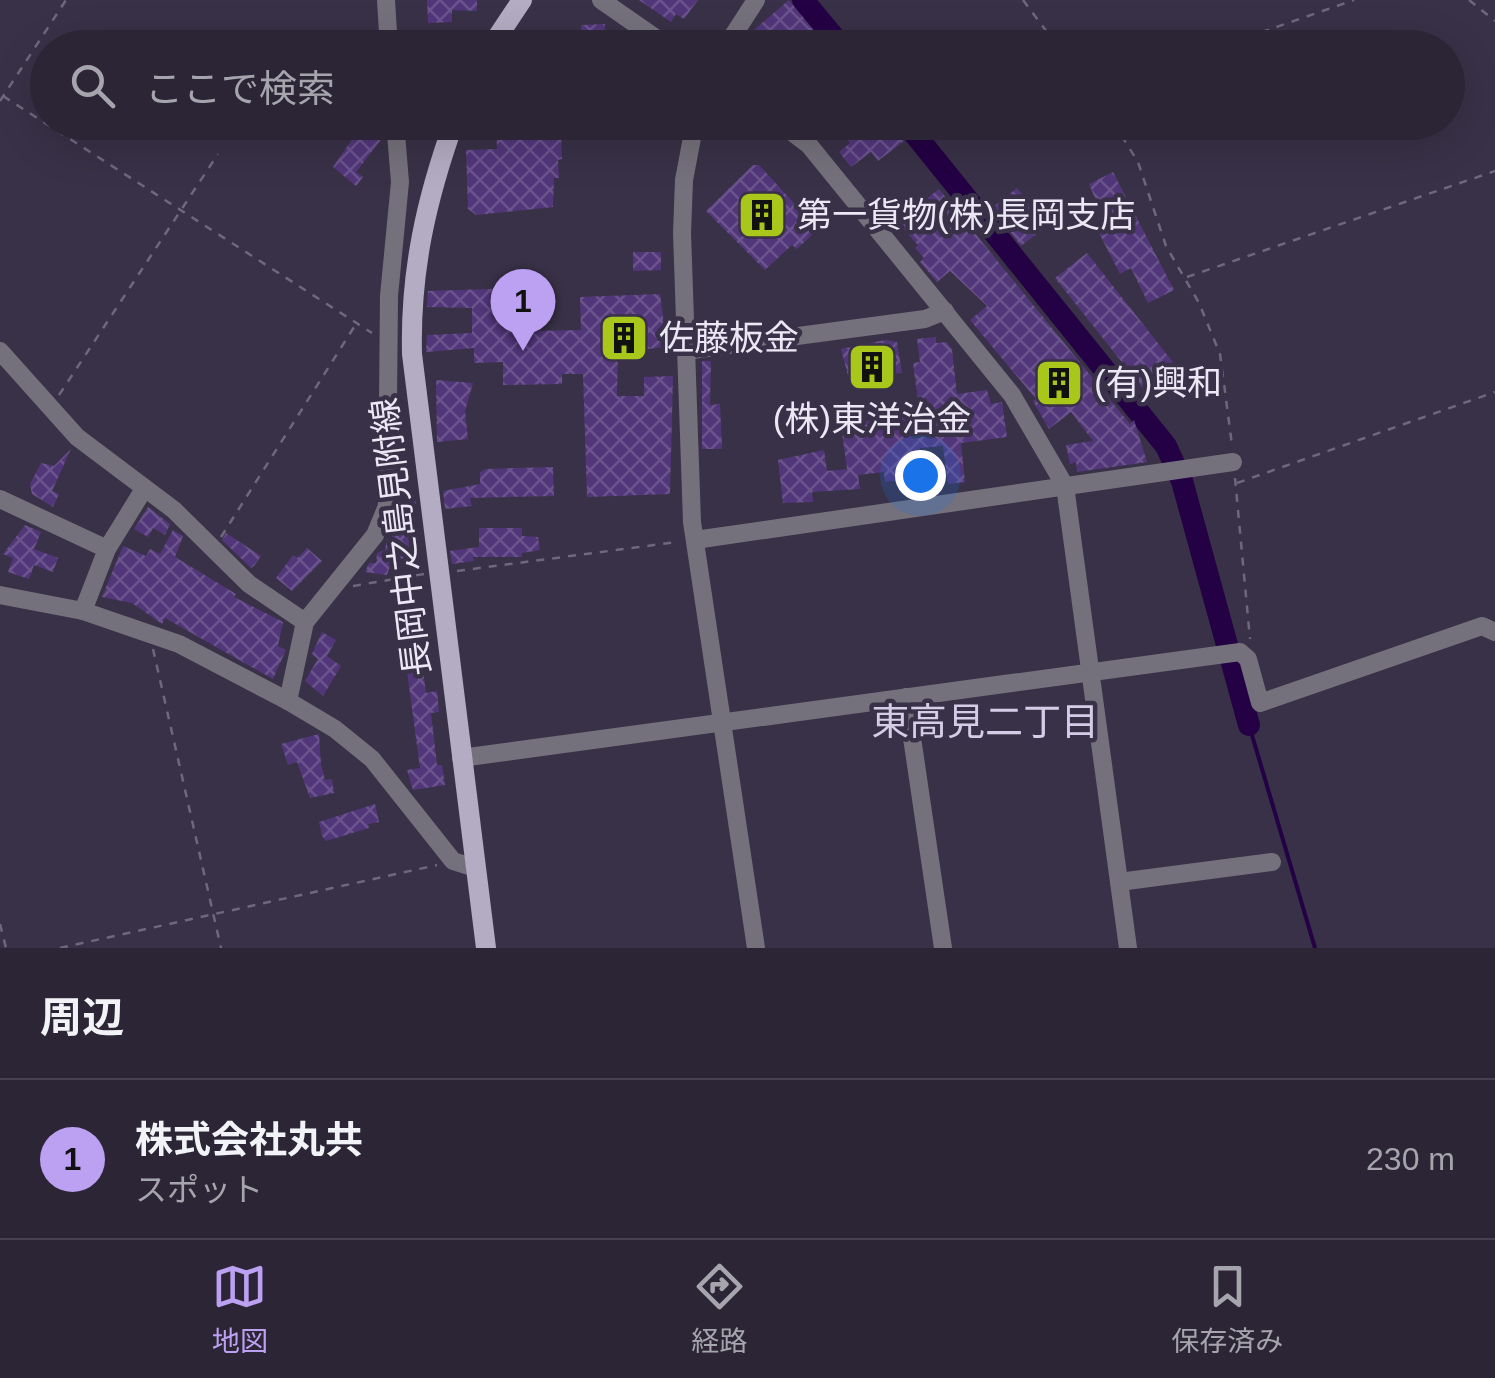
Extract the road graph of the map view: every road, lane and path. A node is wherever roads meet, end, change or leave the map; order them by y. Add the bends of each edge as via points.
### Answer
1 (66, 0) edge
2 (386, 0) edge
3 (522, 0) edge
4 (601, 0) edge
5 (756, 0) edge
6 (1023, 0) edge
7 (1354, 0) edge
8 (1469, 0) edge
9 (1495, 21) edge
10 (47, 30) edge
11 (388, 30) edge
12 (502, 30) edge
13 (644, 30) edge
14 (736, 30) edge
15 (1046, 30) edge
16 (1268, 30) edge
17 (30, 56) edge
18 (2, 99) edge
19 (30, 116) edge
20 (68, 140) edge
21 (396, 140) edge
22 (448, 140) edge
23 (692, 140) edge
24 (803, 140) edge
25 (1124, 140) edge
26 (218, 154) dead end
27 (1495, 171) edge
28 (398, 194) junction
29 (426, 206) junction
30 (180, 210) junction
31 (1186, 278) junction
32 (945, 311) junction
33 (356, 324) junction
34 (388, 342) junction
35 (0, 351) edge
36 (685, 351) junction
37 (1495, 392) edge
38 (49, 411) junction
39 (1234, 462) junction
40 (1235, 483) junction
41 (1065, 486) junction
42 (144, 489) junction
43 (0, 499) edge
44 (695, 540) junction
45 (107, 549) junction
46 (212, 551) junction
47 (438, 572) junction
48 (338, 582) junction
49 (0, 595) edge
50 (82, 611) junction
51 (305, 622) junction
52 (1495, 632) edge
53 (150, 633) junction
54 (1240, 652) junction
55 (1090, 670) junction
56 (906, 697) junction
57 (288, 702) junction
58 (722, 722) junction
59 (460, 758) junction
60 (454, 861) junction
61 (1272, 862) dead end
62 (474, 868) junction
63 (1119, 882) junction
64 (213, 914) junction
65 (0, 924) edge
66 (6, 948) edge
67 (60, 948) edge
68 (221, 948) edge
69 (486, 948) edge
70 (756, 948) edge
71 (943, 948) edge
72 (1128, 948) edge

1 - 10 path
2 - 11 street
3 - 12 main road
4 - 13 street
5 - 14 street
6 - 15 path
7 - 16 path
8 - 9 path
17 - 18 path
18 - 19 path
20 - 30 path
21 - 28 street
22 - 29 main road, 長岡中之島見附線
23 - 36 street via 682,234
24 - 32 street
25 - 31 path via 1166,246
26 - 30 path
27 - 31 path
28 - 29 street
28 - 34 street
29 - 47 main road, 長岡中之島見附線 via 411,315
30 - 33 path
30 - 38 path
31 - 39 path via 1220,354
32 - 36 street
32 - 41 street via 1012,395
33 - 34 path
33 - 46 path
34 - 48 street via 387,506
35 - 38 street
36 - 44 street
37 - 40 path
38 - 42 street
39 - 40 path
39 - 41 street
40 - 54 path via 1250,641
41 - 44 street
41 - 55 street
42 - 45 street
42 - 46 street
43 - 45 street
44 - 47 path
44 - 58 street
45 - 50 street
46 - 51 street
47 - 48 path via 346,587
47 - 59 main road, 長岡中之島見附線
48 - 51 street
49 - 50 street
50 - 53 street
51 - 57 street
52 - 54 street via 1482,626 1260,702
53 - 57 street
53 - 64 path
54 - 55 street
55 - 56 street
55 - 63 street
56 - 58 street
56 - 71 street
57 - 60 street via 372,760
58 - 59 street
58 - 70 street
59 - 62 main road, 長岡中之島見附線
60 - 62 street
60 - 64 path
61 - 63 street
62 - 69 main road, 長岡中之島見附線
63 - 72 street
64 - 67 path
64 - 68 path
65 - 66 path

